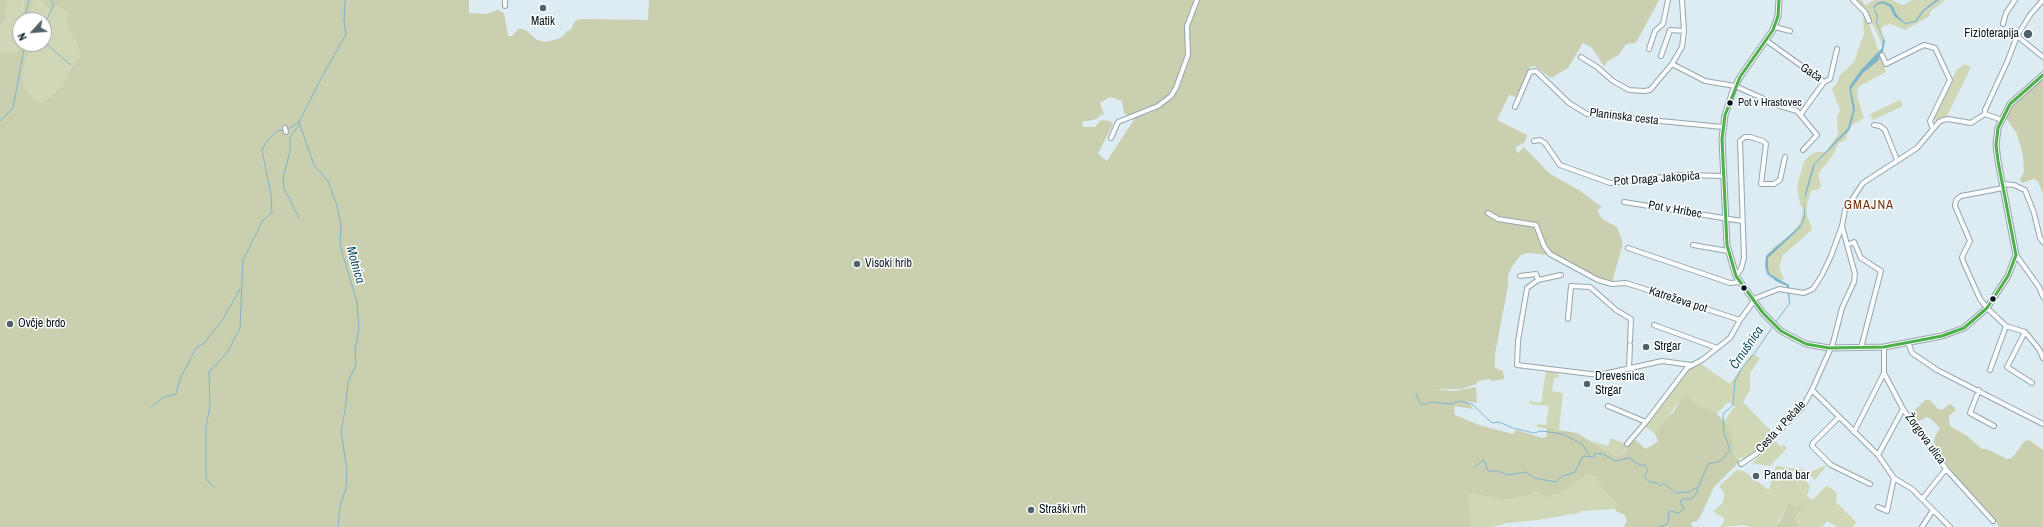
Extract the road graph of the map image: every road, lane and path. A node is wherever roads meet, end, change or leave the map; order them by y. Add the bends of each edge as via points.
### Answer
1 (505, 0) edge
2 (1197, 0) edge
3 (1668, 0) edge
4 (1682, 0) edge
5 (1779, 0) edge
6 (1853, 0) edge
7 (2015, 0) edge
8 (2043, 0) edge
9 (505, 6) dead end
10 (1869, 20) dead end
11 (2002, 24) dead end
12 (1775, 27) junction
13 (1790, 31) dead end
14 (1684, 32) junction
15 (2017, 36) junction
16 (1767, 41) junction
17 (1837, 48) dead end
18 (1649, 49) dead end
19 (1882, 55) dead end
20 (1661, 56) dead end
21 (1580, 57) dead end
22 (2043, 57) edge
23 (1672, 64) junction
24 (2043, 75) edge
25 (1824, 82) junction
26 (1735, 86) junction
27 (1515, 106) dead end
28 (1801, 114) junction
29 (1985, 114) junction
30 (2002, 120) junction
31 (1874, 125) dead end
32 (1723, 126) junction
33 (1933, 129) junction
34 (1111, 138) dead end
35 (1534, 141) dead end
36 (1803, 150) dead end
37 (1785, 157) dead end
38 (1897, 160) junction
39 (1723, 176) junction
40 (2003, 186) junction
41 (1624, 202) dead end
42 (1488, 213) dead end
43 (1726, 219) junction
44 (1742, 221) junction
45 (1842, 226) junction
46 (2043, 242) edge
47 (1693, 245) dead end
48 (1847, 245) junction
49 (1628, 248) dead end
50 (1728, 252) junction
51 (2016, 255) junction
52 (1561, 275) dead end
53 (1520, 276) dead end
54 (1736, 276) junction
55 (1538, 280) junction
56 (1740, 282) junction
57 (2043, 297) edge
58 (1754, 301) junction
59 (1987, 308) junction
60 (1568, 319) dead end
61 (1740, 320) junction
62 (1654, 325) dead end
63 (2006, 326) junction
64 (2025, 332) junction
65 (1908, 342) junction
66 (1884, 347) junction
67 (1717, 348) junction
68 (1829, 348) junction
69 (1861, 348) junction
70 (2043, 358) edge
71 (1691, 365) junction
72 (1629, 369) junction
73 (1990, 370) dead end
74 (1884, 373) junction
75 (2032, 383) dead end
76 (1812, 390) junction
77 (1979, 390) junction
78 (1608, 406) dead end
79 (1903, 409) junction
80 (1839, 417) junction
81 (1646, 422) junction
82 (2043, 424) edge
83 (1994, 426) dead end
84 (1854, 432) junction
85 (1627, 444) dead end
86 (1878, 455) junction
87 (1741, 464) dead end
88 (1946, 469) junction
89 (1894, 478) junction
90 (1870, 484) dead end
91 (1922, 499) junction
92 (1878, 507) dead end
93 (1933, 510) junction
94 (1993, 521) dead end
95 (1922, 527) edge
96 (1950, 527) edge

1 - 9 street
2 - 34 street via 1187,26 1188,55 1176,88 1171,96 1158,106 1118,122
3 - 18 street via 1663,24 1655,31
4 - 14 street
5 - 12 street
6 - 10 street
7 - 11 street
8 - 15 street
12 - 13 street
12 - 16 street
14 - 20 street via 1670,30
14 - 23 street via 1681,51
15 - 22 street
15 - 29 street
16 - 25 street, Gača
16 - 26 street
17 - 25 street, Gača via 1830,79
19 - 33 street via 1886,64 1924,45 1935,48 1950,80 1930,121
21 - 23 street via 1620,86 1640,91 1653,88
23 - 26 street via 1705,81
24 - 30 street via 2010,104
25 - 28 street via 1810,105
26 - 28 street
26 - 32 street via 1728,102
27 - 32 street, Planinska cesta via 1530,72 1536,71 1569,103 1587,114
28 - 36 street via 1817,135
29 - 30 street
29 - 33 street via 1971,123 1948,119 1939,122
30 - 40 street via 1998,128 1996,145
31 - 38 street via 1885,130
32 - 39 street
33 - 38 street via 1917,148
35 - 39 street, Pot Draga Jakopiča via 1540,140 1545,143 1560,165 1610,183 1683,175
37 - 44 street via 1780,180 1774,184 1761,184 1766,144 1750,137 1742,138
38 - 45 street via 1863,183 1845,210
39 - 43 street
40 - 46 street via 2014,185 2025,190
40 - 51 street
40 - 59 street via 1961,196 1955,204 1970,242 1962,261
41 - 43 street, Pot v Hribec
42 - 61 street, Katreževa pot via 1498,220 1536,225 1550,254 1598,280 1615,284 1626,283
43 - 44 street, Pot v Hribec
43 - 50 street
44 - 54 street via 1744,258
45 - 48 street, Cesta v Pečale
45 - 58 street via 1831,256 1813,289 1804,293 1776,289 1762,294
47 - 50 street
48 - 68 street, Cesta v Pečale via 1854,268 1854,282 1842,308 1838,330
48 - 69 street via 1854,242 1861,258 1881,271
49 - 56 street via 1730,283
50 - 54 street
51 - 57 street via 2039,287
51 - 59 street via 2008,276
52 - 55 street
53 - 55 street via 1536,274
54 - 56 street
55 - 72 street via 1527,290 1517,348 1517,365 1599,375
56 - 58 street
58 - 61 street
58 - 68 street via 1774,325 1801,343
59 - 63 street
59 - 65 street via 1974,320 1954,332
60 - 72 street via 1571,286 1590,287 1631,320
61 - 67 street via 1730,338
62 - 67 street
63 - 64 street
63 - 73 street
64 - 70 street
64 - 75 street via 2007,367
65 - 66 street
65 - 77 street via 1912,353 1926,363
66 - 69 street
66 - 74 street, Žorgova ulica
67 - 71 street
68 - 69 street
68 - 76 street, Cesta v Pečale
71 - 72 street via 1662,361
71 - 81 street
74 - 79 street, Žorgova ulica
74 - 84 street, Žorgova ulica
76 - 80 street
76 - 87 street, Cesta v Pečale via 1802,408 1790,421 1756,454
77 - 82 street
77 - 83 street via 1970,413
78 - 81 street
79 - 86 street, Žorgova ulica
79 - 88 street, Žorgova ulica
80 - 84 street
80 - 90 street via 1812,446 1831,465
81 - 85 street
84 - 86 street
86 - 89 street
88 - 91 street, Žorgova ulica
88 - 94 street, Žorgova ulica
89 - 91 street
89 - 92 street via 1887,511
91 - 93 street
93 - 95 street
93 - 96 street

